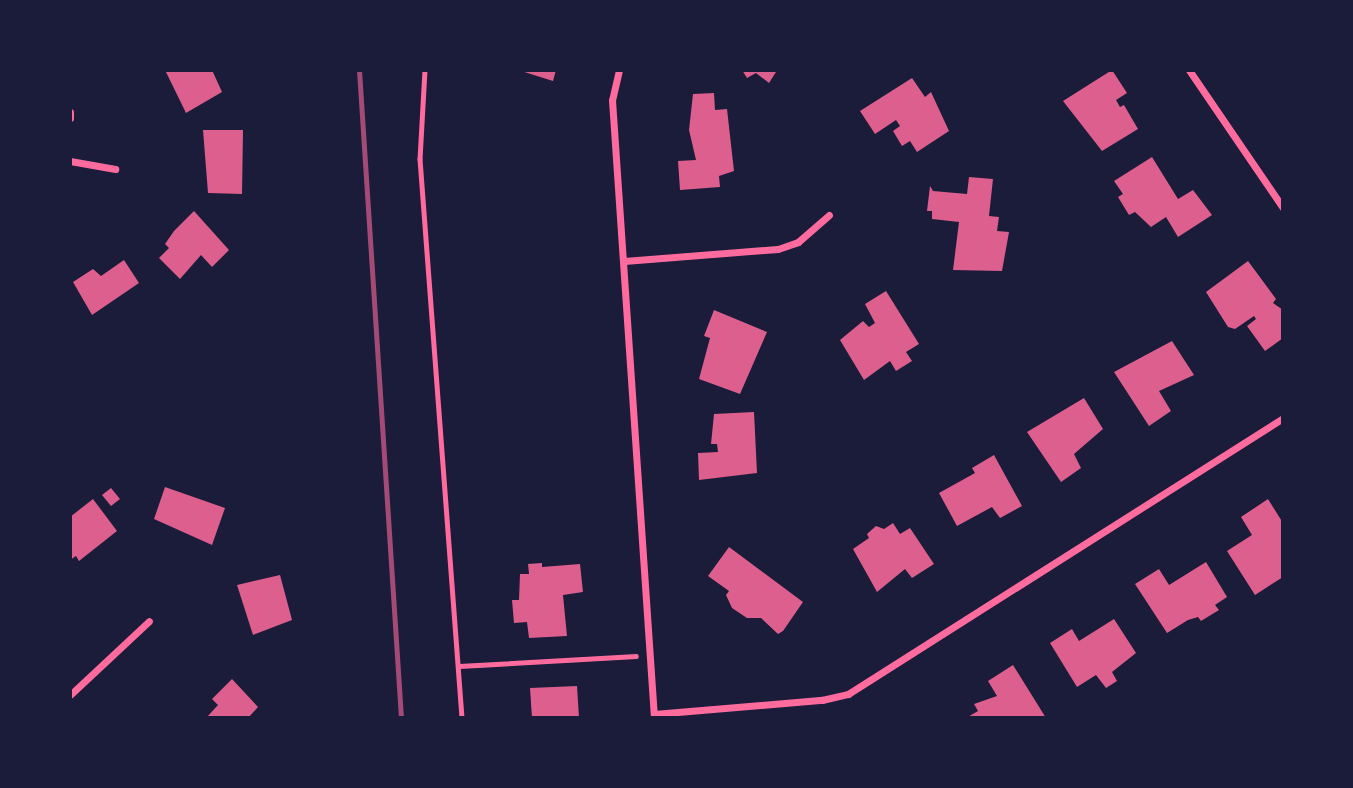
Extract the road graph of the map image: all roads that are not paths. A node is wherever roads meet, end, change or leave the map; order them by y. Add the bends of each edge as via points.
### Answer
1 (619, 70) edge
2 (1189, 70) edge
3 (70, 112) edge
4 (70, 118) edge
5 (70, 161) edge
6 (115, 169) dead end
7 (1283, 208) edge
8 (829, 215) dead end
9 (624, 261) junction
10 (1283, 418) edge
11 (149, 621) dead end
12 (70, 695) edge
13 (654, 716) edge

1 - 9 street via 612,100
2 - 7 street
3 - 4 street
5 - 6 street
8 - 9 street via 798,242 778,249
9 - 13 street
10 - 13 street via 848,694 822,701
11 - 12 street

